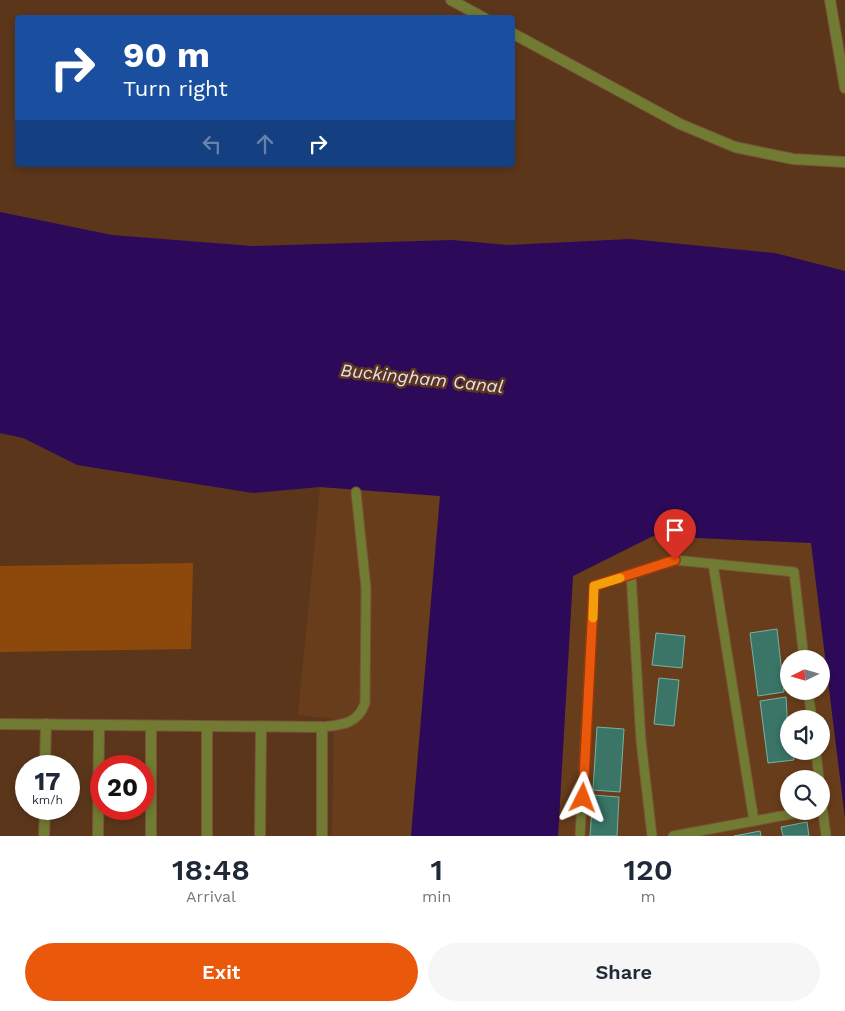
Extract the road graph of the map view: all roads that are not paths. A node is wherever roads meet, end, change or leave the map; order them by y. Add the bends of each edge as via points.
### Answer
1 (451, 0) edge
2 (830, 0) edge
3 (478, 15) edge
4 (515, 35) edge
5 (845, 88) edge
6 (845, 162) edge
7 (356, 492) dead end
8 (713, 564) junction
9 (631, 574) junction
10 (803, 650) edge
11 (0, 724) edge
12 (46, 724) junction
13 (99, 724) junction
14 (151, 726) junction
15 (207, 726) junction
16 (261, 727) junction
17 (322, 727) junction
18 (45, 755) edge
19 (780, 816) edge
20 (45, 820) edge
21 (824, 820) edge
22 (754, 821) junction
23 (44, 836) edge
24 (98, 836) edge
25 (151, 836) edge
26 (207, 836) edge
27 (260, 836) edge
28 (322, 836) edge
29 (580, 836) edge
30 (652, 836) edge
31 (672, 836) edge
32 (826, 836) edge

1 - 3 street
2 - 5 street
4 - 6 street via 680,124 735,147 793,159
7 - 17 lane via 366,588 365,703 355,720
8 - 9 lane via 675,560
8 - 10 lane via 794,572
8 - 22 lane
9 - 29 lane via 594,586
9 - 30 lane via 641,751
11 - 12 street
12 - 13 street
12 - 18 street
13 - 14 street
13 - 24 street
14 - 15 street
14 - 25 street
15 - 16 street
15 - 26 street
16 - 17 street
16 - 27 street
17 - 28 street
19 - 22 lane
20 - 23 street
21 - 32 lane
22 - 31 lane

